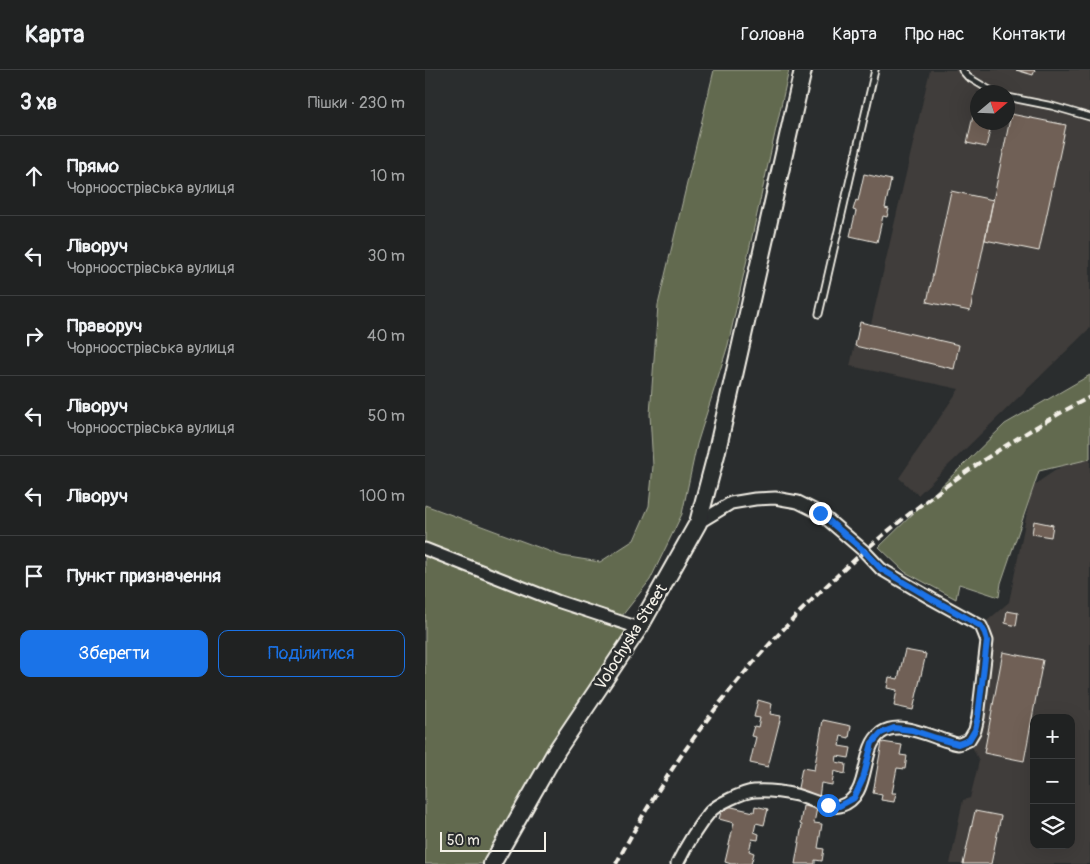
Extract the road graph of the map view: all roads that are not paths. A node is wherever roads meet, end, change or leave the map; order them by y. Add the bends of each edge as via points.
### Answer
1 (803, 70) edge
2 (875, 70) edge
3 (962, 70) edge
4 (981, 85) edge
5 (1015, 99) edge
6 (1090, 117) edge
7 (819, 314) dead end
8 (698, 523) junction
9 (425, 550) edge
10 (639, 628) junction
11 (492, 864) edge
12 (677, 864) edge

1 - 8 main road, Volochyska Street
2 - 7 lane
3 - 4 lane
5 - 6 lane
8 - 10 main road, Volochyska Street
8 - 12 street via 731,503 775,498 798,502 820,513 881,569 981,626 987,641 978,717 969,740 958,744 894,728 881,733 872,743 863,779 854,798 839,806 775,792 742,794 711,811
9 - 10 street via 557,601
10 - 11 main road, Volochyska Street via 557,750

